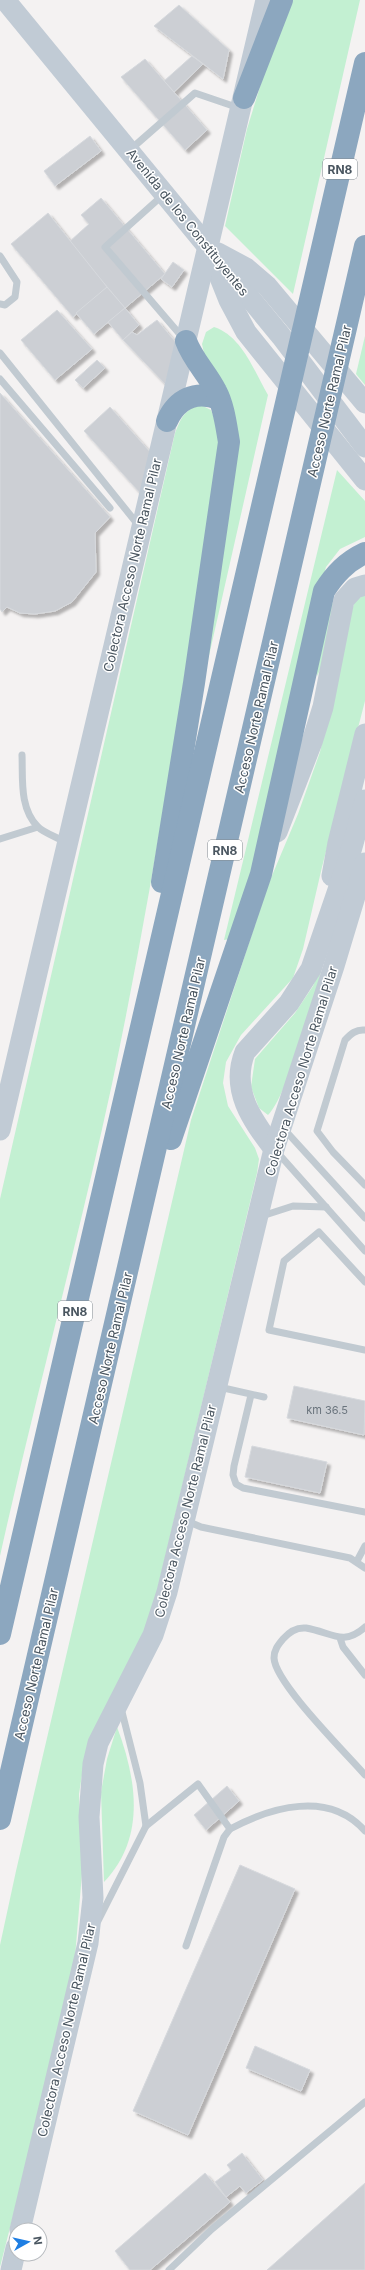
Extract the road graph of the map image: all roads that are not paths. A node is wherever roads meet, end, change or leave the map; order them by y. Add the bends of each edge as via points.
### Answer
1 (5, 0) edge
2 (266, 0) edge
3 (282, 0) edge
4 (365, 63) edge
5 (242, 104) junction
6 (129, 151) junction
7 (164, 194) junction
8 (365, 246) edge
9 (208, 248) junction
10 (0, 256) edge
11 (0, 304) edge
12 (186, 341) junction
13 (0, 353) edge
14 (0, 379) edge
15 (219, 398) junction
16 (365, 403) edge
17 (167, 421) junction
18 (365, 448) edge
19 (365, 480) edge
20 (110, 508) dead end
21 (140, 528) junction
22 (365, 553) edge
23 (365, 585) edge
24 (365, 734) edge
25 (22, 755) dead end
26 (365, 800) edge
27 (38, 827) junction
28 (0, 839) edge
29 (67, 843) junction
30 (365, 863) edge
31 (261, 874) junction
32 (323, 934) junction
33 (151, 987) junction
34 (365, 1030) edge
35 (281, 1126) junction
36 (0, 1130) edge
37 (274, 1149) junction
38 (365, 1185) edge
39 (326, 1207) junction
40 (258, 1218) junction
41 (365, 1218) edge
42 (365, 1251) edge
43 (131, 1255) junction
44 (365, 1282) edge
45 (365, 1350) edge
46 (217, 1387) junction
47 (251, 1394) junction
48 (264, 1397) dead end
49 (365, 1512) edge
50 (185, 1521) junction
51 (365, 1546) edge
52 (357, 1561) junction
53 (365, 1568) edge
54 (365, 1627) edge
55 (0, 1634) edge
56 (340, 1638) junction
57 (365, 1675) edge
58 (119, 1700) junction
59 (365, 1775) edge
60 (0, 1819) edge
61 (146, 1826) junction
62 (230, 1829) junction
63 (365, 1831) edge
64 (88, 1943) junction
65 (186, 1946) dead end
66 (365, 2102) edge
67 (22, 2222) edge
68 (169, 2270) edge

1 - 6 street, Avenida de los Constituyentes
2 - 5 street, Colectora Acceso Norte Ramal Pilar
3 - 5 highway
4 - 33 highway, RN8
5 - 6 lane via 195,93
5 - 9 street, Colectora Acceso Norte Ramal Pilar
6 - 7 street, Avenida de los Constituyentes
7 - 9 street, Avenida de los Constituyentes
7 - 12 lane via 105,247
8 - 43 highway, Acceso Norte Ramal Pilar / RN8
9 - 12 street, Colectora Acceso Norte Ramal Pilar
9 - 16 street via 246,268 267,286
9 - 18 street, Avenida de los Constituyentes via 281,336
9 - 19 street via 229,300 246,332
10 - 11 lane via 17,282 15,297 5,305
12 - 15 highway
12 - 17 street, Colectora Acceso Norte Ramal Pilar
13 - 21 lane
14 - 20 lane
15 - 17 highway via 208,394 182,400 172,409
15 - 33 highway via 229,442 194,683 165,858
17 - 21 street, Colectora Acceso Norte Ramal Pilar
21 - 29 street, Colectora Acceso Norte Ramal Pilar
22 - 31 highway via 352,559 335,573 324,591
23 - 31 street via 355,588 344,600 323,707
24 - 32 street via 338,844
25 - 27 lane via 23,797 29,814
26 - 32 street via 349,858
27 - 28 lane
27 - 29 lane
29 - 36 street, Colectora Acceso Norte Ramal Pilar
30 - 35 street, Colectora Acceso Norte Ramal Pilar
31 - 43 highway
32 - 37 street via 311,969 299,989 245,1052 241,1062 240,1084 246,1108
33 - 55 highway, RN8
34 - 38 lane via 360,1029 345,1040 316,1131
35 - 37 street, Colectora Acceso Norte Ramal Pilar
35 - 41 lane
37 - 39 lane
37 - 40 street, Colectora Acceso Norte Ramal Pilar
39 - 40 lane via 294,1206
39 - 42 lane
40 - 46 street, Colectora Acceso Norte Ramal Pilar
43 - 60 highway, Acceso Norte Ramal Pilar / RN8
44 - 45 lane via 319,1232 284,1261 269,1330
46 - 47 lane
46 - 50 street, Colectora Acceso Norte Ramal Pilar
47 - 48 lane
47 - 49 lane via 234,1466 236,1484 243,1488
50 - 52 lane via 201,1527
50 - 58 street, Colectora Acceso Norte Ramal Pilar via 153,1635
51 - 52 lane
52 - 53 lane
54 - 56 lane via 351,1637
56 - 57 lane via 343,1647
56 - 59 lane via 305,1628 297,1629 289,1632 277,1645 274,1659 280,1676 292,1692
58 - 61 lane via 140,1783
58 - 64 street, Colectora Acceso Norte Ramal Pilar via 98,1743 90,1785 93,1898
61 - 62 lane via 198,1784
61 - 64 lane
62 - 63 lane via 254,1816 285,1807 302,1806 347,1816
62 - 65 lane via 224,1837
64 - 67 street, Colectora Acceso Norte Ramal Pilar
66 - 68 lane via 212,2229

